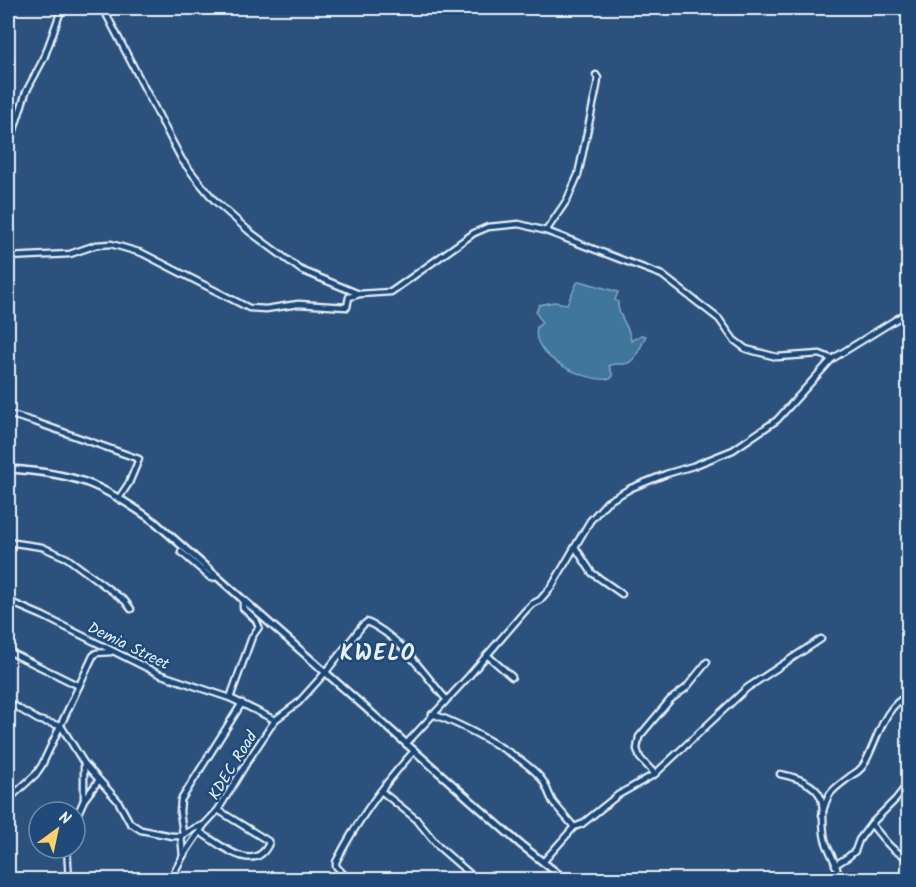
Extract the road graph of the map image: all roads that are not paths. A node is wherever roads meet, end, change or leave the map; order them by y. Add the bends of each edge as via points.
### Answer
1 (62, 8) edge
2 (103, 8) edge
3 (596, 75) dead end
4 (8, 149) edge
5 (546, 231) junction
6 (8, 258) edge
7 (359, 294) junction
8 (909, 312) edge
9 (832, 359) junction
10 (8, 414) edge
11 (8, 469) edge
12 (119, 498) junction
13 (8, 542) edge
14 (575, 547) junction
15 (181, 552) dead end
16 (217, 577) junction
17 (622, 594) dead end
18 (8, 600) edge
19 (243, 600) junction
20 (132, 609) dead end
21 (821, 639) dead end
22 (8, 651) edge
23 (113, 651) junction
24 (487, 656) junction
25 (707, 662) dead end
26 (325, 673) junction
27 (512, 677) dead end
28 (79, 686) junction
29 (909, 696) edge
30 (230, 698) junction
31 (446, 699) junction
32 (8, 702) edge
33 (242, 703) junction
34 (432, 714) junction
35 (275, 720) junction
36 (60, 726) junction
37 (406, 744) junction
38 (414, 751) junction
39 (909, 754) edge
40 (84, 763) junction
41 (909, 767) edge
42 (655, 774) junction
43 (780, 774) dead end
44 (99, 780) junction
45 (381, 790) junction
46 (8, 800) edge
47 (84, 800) joint
48 (218, 810) junction
49 (822, 815) junction
50 (871, 824) junction
51 (204, 825) junction
52 (574, 827) junction
53 (200, 832) junction
54 (182, 835) junction
55 (183, 856) junction
56 (909, 856) edge
57 (68, 860) edge
58 (543, 862) junction
59 (835, 865) junction
60 (69, 879) edge
61 (170, 879) edge
62 (349, 879) edge
63 (477, 879) edge
64 (566, 879) edge
65 (838, 879) edge

1 - 4 street via 44,58 26,92
2 - 7 street via 182,160 215,201 302,270
3 - 5 street via 578,175
5 - 7 street via 519,224 488,227 456,243 391,292
5 - 9 street via 662,275 719,319 746,349 777,357 820,354
6 - 7 street via 70,254 96,245 121,246 249,308 298,304 347,307 349,297
8 - 9 street
9 - 14 street via 777,420 738,447 657,477 607,502
10 - 12 street via 139,459
11 - 12 main road via 73,477 98,485
12 - 16 main road via 162,528
13 - 20 street via 42,548 67,558
14 - 17 street via 592,573
14 - 24 street via 552,586
15 - 16 street via 205,575
16 - 19 main road
18 - 23 street, Demia Street
19 - 26 main road
19 - 30 street via 243,608 259,627
21 - 42 street via 747,688
22 - 28 street
23 - 28 street via 94,654
23 - 30 street, Demia Street via 159,674
24 - 27 street
24 - 31 street
25 - 42 street via 686,688 658,712 636,742 638,753
26 - 31 street, KDEC Road via 367,622 378,626 404,649
26 - 35 street, KDEC Road via 298,703
26 - 37 main road
28 - 36 street
29 - 49 street via 897,702 862,768 834,788
30 - 33 street, Demia Street
31 - 34 street
32 - 36 street via 38,720
33 - 35 street, Demia Street
33 - 54 street via 181,800
34 - 37 street
34 - 52 street via 510,752 533,770
35 - 48 street, KDEC Road
36 - 40 street
36 - 46 street via 39,769
37 - 38 main road
38 - 45 street
38 - 58 main road
39 - 41 street
40 - 44 street
40 - 47 street
41 - 50 street via 906,786
42 - 52 street
43 - 49 street via 798,778 820,795
44 - 47 street
44 - 54 street via 118,801 130,823 141,830
45 - 62 street via 336,862
45 - 63 street
48 - 51 street, KDEC Road
48 - 53 street via 268,841 266,851 247,859
49 - 59 street via 825,840
50 - 56 street via 896,852
50 - 59 street via 855,850
51 - 53 street, KDEC Road
51 - 54 street
52 - 58 street
53 - 55 street, KDEC Road
54 - 55 street
55 - 61 street, KDEC Road
57 - 60 street
58 - 64 main road
59 - 65 street

